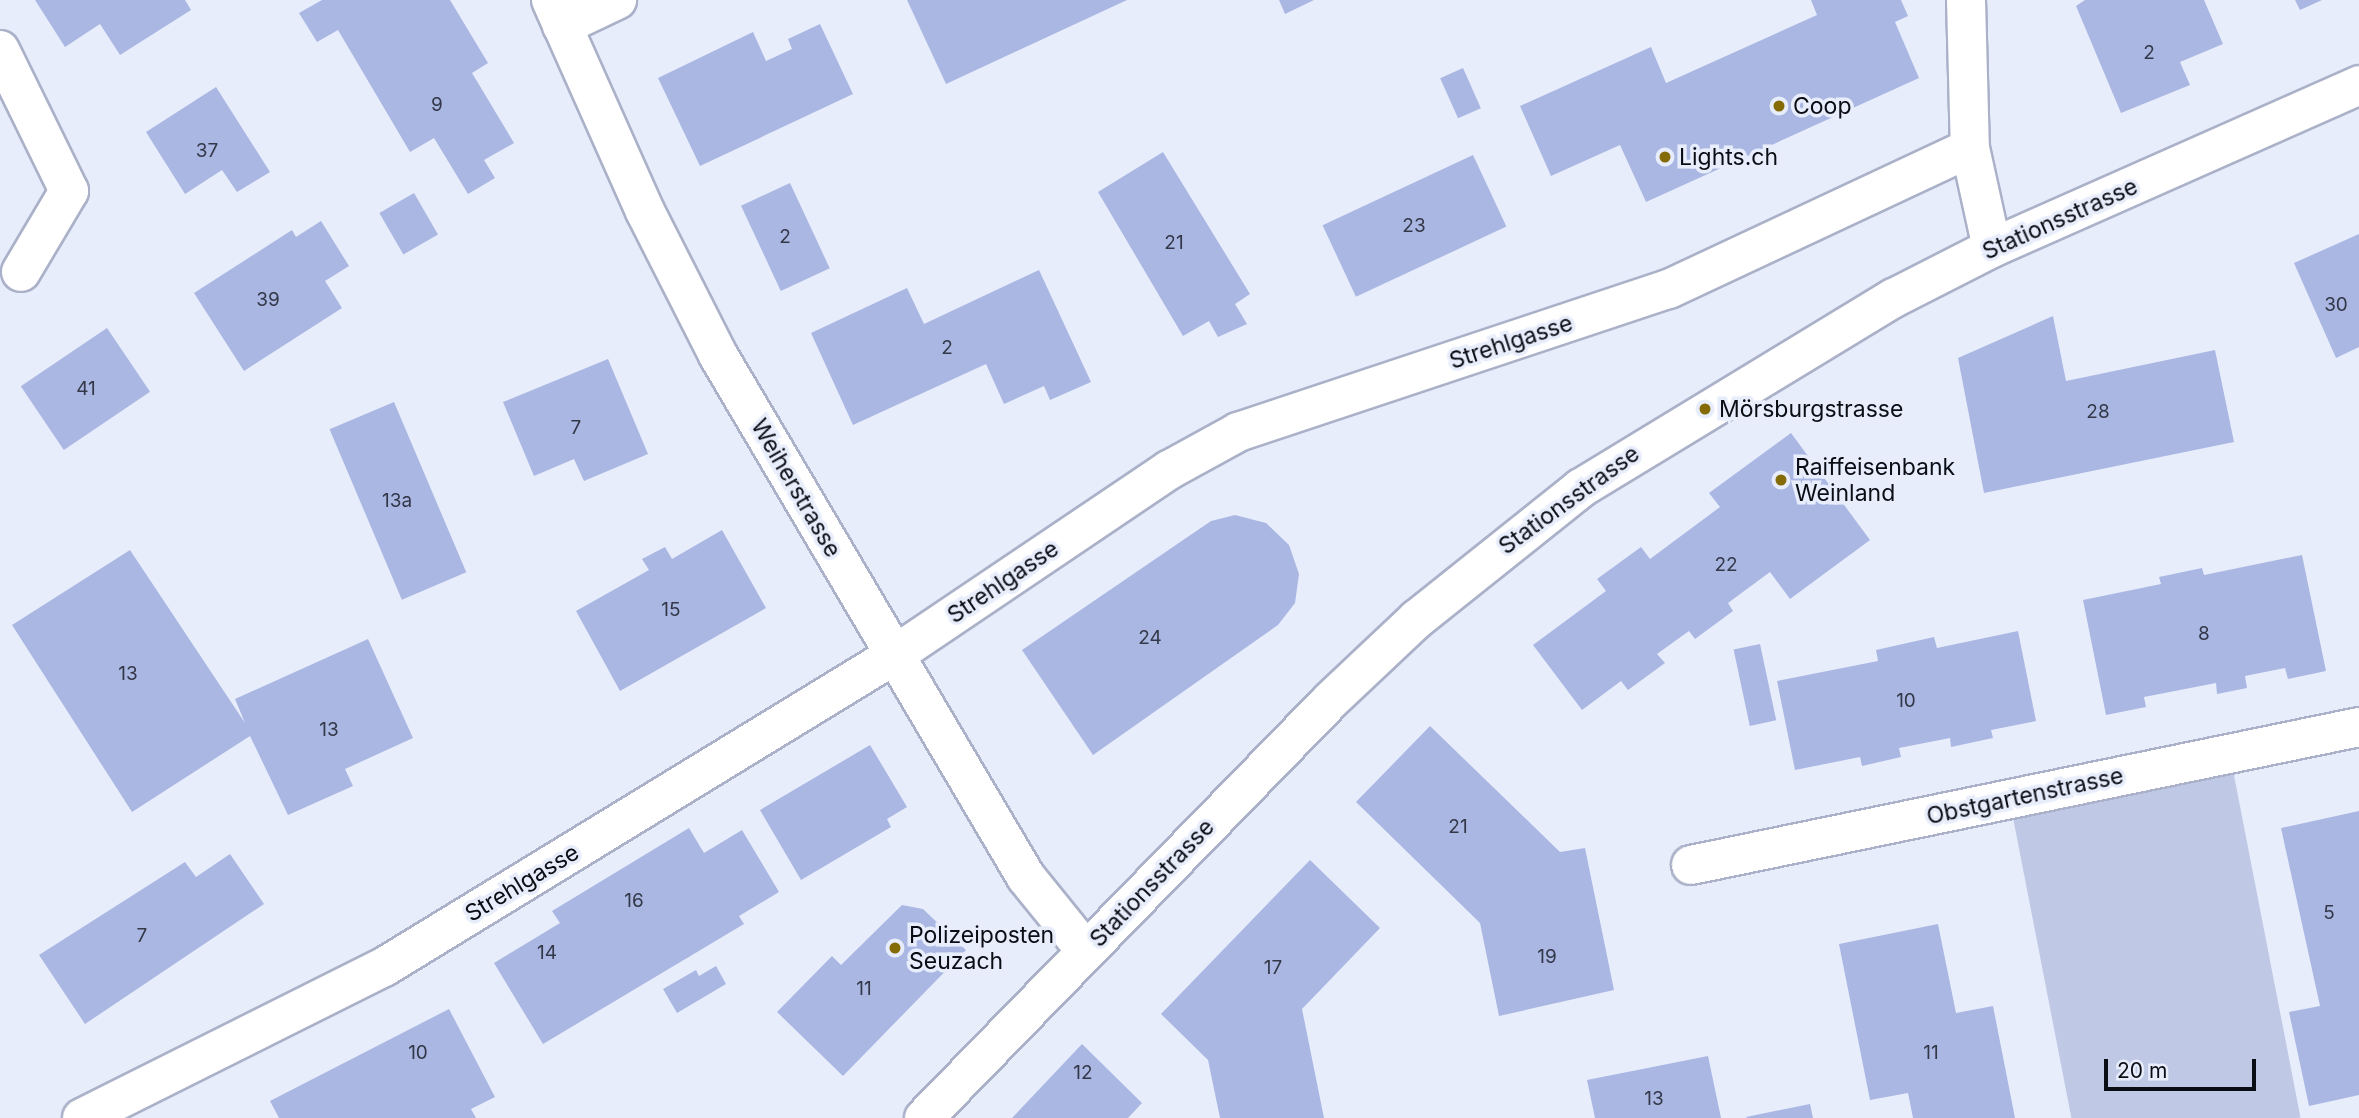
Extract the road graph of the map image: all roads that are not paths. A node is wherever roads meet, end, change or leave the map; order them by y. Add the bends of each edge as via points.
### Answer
1 (617, 0) edge
2 (1966, 0) edge
3 (556, 13) edge
4 (0, 50) edge
5 (2359, 85) edge
6 (1970, 148) junction
7 (1993, 248) junction
8 (21, 272) dead end
9 (894, 656) junction
10 (2359, 727) edge
11 (1691, 865) dead end
12 (1086, 951) junction
13 (82, 1118) edge
14 (924, 1118) edge

1 - 3 street
2 - 6 street
3 - 9 street, Weiherstrasse via 680,283
4 - 8 street via 69,191
5 - 7 street, Stationsstrasse
6 - 7 street
6 - 9 street, Strehlgasse via 1669,289 1238,432 1169,470
7 - 12 street, Stationsstrasse via 1894,298 1630,454 1522,532 1331,700
9 - 12 street, Weiherstrasse via 1026,877
9 - 13 street, Strehlgasse via 384,967
10 - 11 street, Obstgartenstrasse
12 - 14 street, Stationsstrasse

